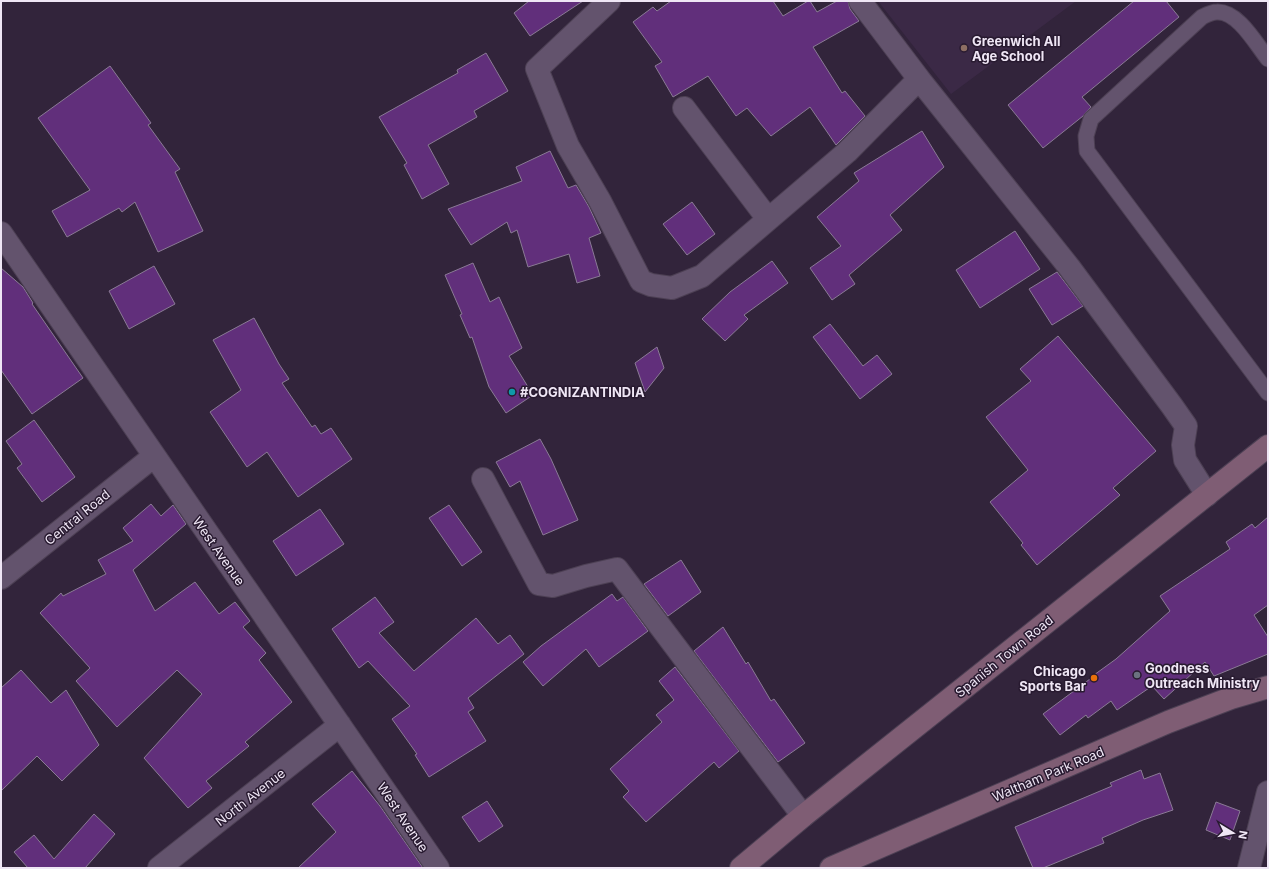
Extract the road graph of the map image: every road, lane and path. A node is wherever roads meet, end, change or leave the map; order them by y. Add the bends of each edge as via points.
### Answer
1 (609, 1) edge
2 (860, 1) edge
3 (1268, 59) edge
4 (919, 79) junction
5 (684, 108) dead end
6 (768, 219) junction
7 (1, 233) edge
8 (1268, 393) edge
9 (1268, 446) edge
10 (153, 456) junction
11 (483, 479) dead end
12 (1207, 495) junction
13 (1, 578) edge
14 (1268, 687) edge
15 (340, 726) junction
16 (1268, 792) edge
17 (803, 816) junction
18 (159, 868) edge
19 (438, 868) edge
20 (741, 868) edge
21 (832, 868) edge
22 (1249, 868) edge

1 - 6 street via 536,69 568,146 641,281 672,288 702,276
2 - 4 street
3 - 8 lane via 1241,24 1230,15 1216,12 1202,17 1091,119 1086,136 1087,151
4 - 6 street via 847,152
4 - 12 street via 1069,267 1176,411 1186,426 1183,445 1185,460
5 - 6 street
7 - 10 street, West Avenue
9 - 12 main road, Spanish Town Road
10 - 13 street, Central Road
10 - 15 street, West Avenue
11 - 17 street via 539,584 553,586 617,569
12 - 17 main road, Spanish Town Road
14 - 21 main road, Waltham Park Road via 1168,722
15 - 18 street, North Avenue
15 - 19 street, West Avenue
16 - 22 street
17 - 20 main road, Spanish Town Road

